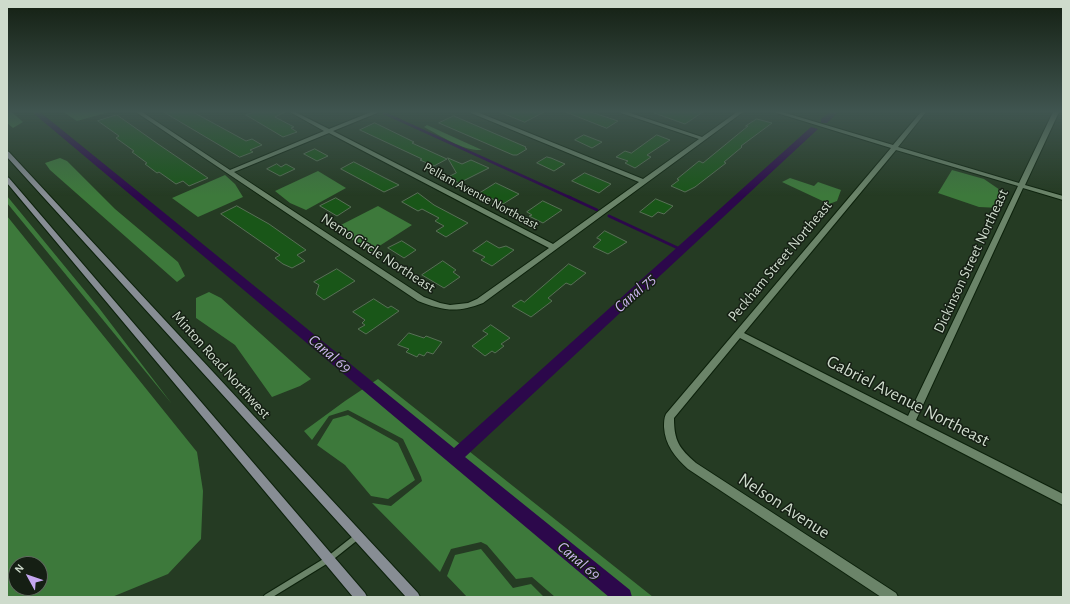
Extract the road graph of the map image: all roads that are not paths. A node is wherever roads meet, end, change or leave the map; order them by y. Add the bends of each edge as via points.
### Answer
1 (182, 140) edge
2 (308, 140) edge
3 (348, 140) edge
4 (542, 140) edge
5 (701, 140) edge
6 (871, 140) edge
7 (900, 140) edge
8 (1043, 140) edge
9 (894, 147) junction
10 (7, 153) edge
11 (230, 172) junction
12 (7, 179) edge
13 (644, 182) junction
14 (1021, 186) junction
15 (1063, 198) edge
16 (553, 247) junction
17 (738, 333) junction
18 (910, 422) junction
19 (668, 435) joint
20 (1063, 500) edge
21 (358, 536) junction
22 (329, 559) junction
23 (267, 597) edge
24 (361, 597) edge
25 (414, 597) edge
26 (892, 597) edge

1 - 11 street, Nemo Circle Northeast
2 - 11 street
3 - 16 street, Pellam Avenue Northeast
4 - 13 street
5 - 13 street, Nemo Circle Northeast
6 - 9 street
7 - 9 street, Peckham Street Northeast
8 - 14 street, Dickinson Street Northeast
9 - 14 street
9 - 17 street, Peckham Street Northeast
10 - 21 main road, Minton Road Northwest
11 - 16 street, Nemo Circle Northeast via 421,299 443,308 465,308 480,301
12 - 22 main road
13 - 16 street, Nemo Circle Northeast
14 - 15 street
14 - 18 street, Dickinson Street Northeast
17 - 18 street, Gabriel Avenue Northeast
17 - 19 street, Peckham Street Northeast via 669,417
18 - 20 street, Gabriel Avenue Northeast
19 - 26 street, Nelson Avenue via 677,453 692,466
21 - 22 lane
21 - 25 main road, Minton Road Northwest
22 - 23 lane
22 - 24 main road

